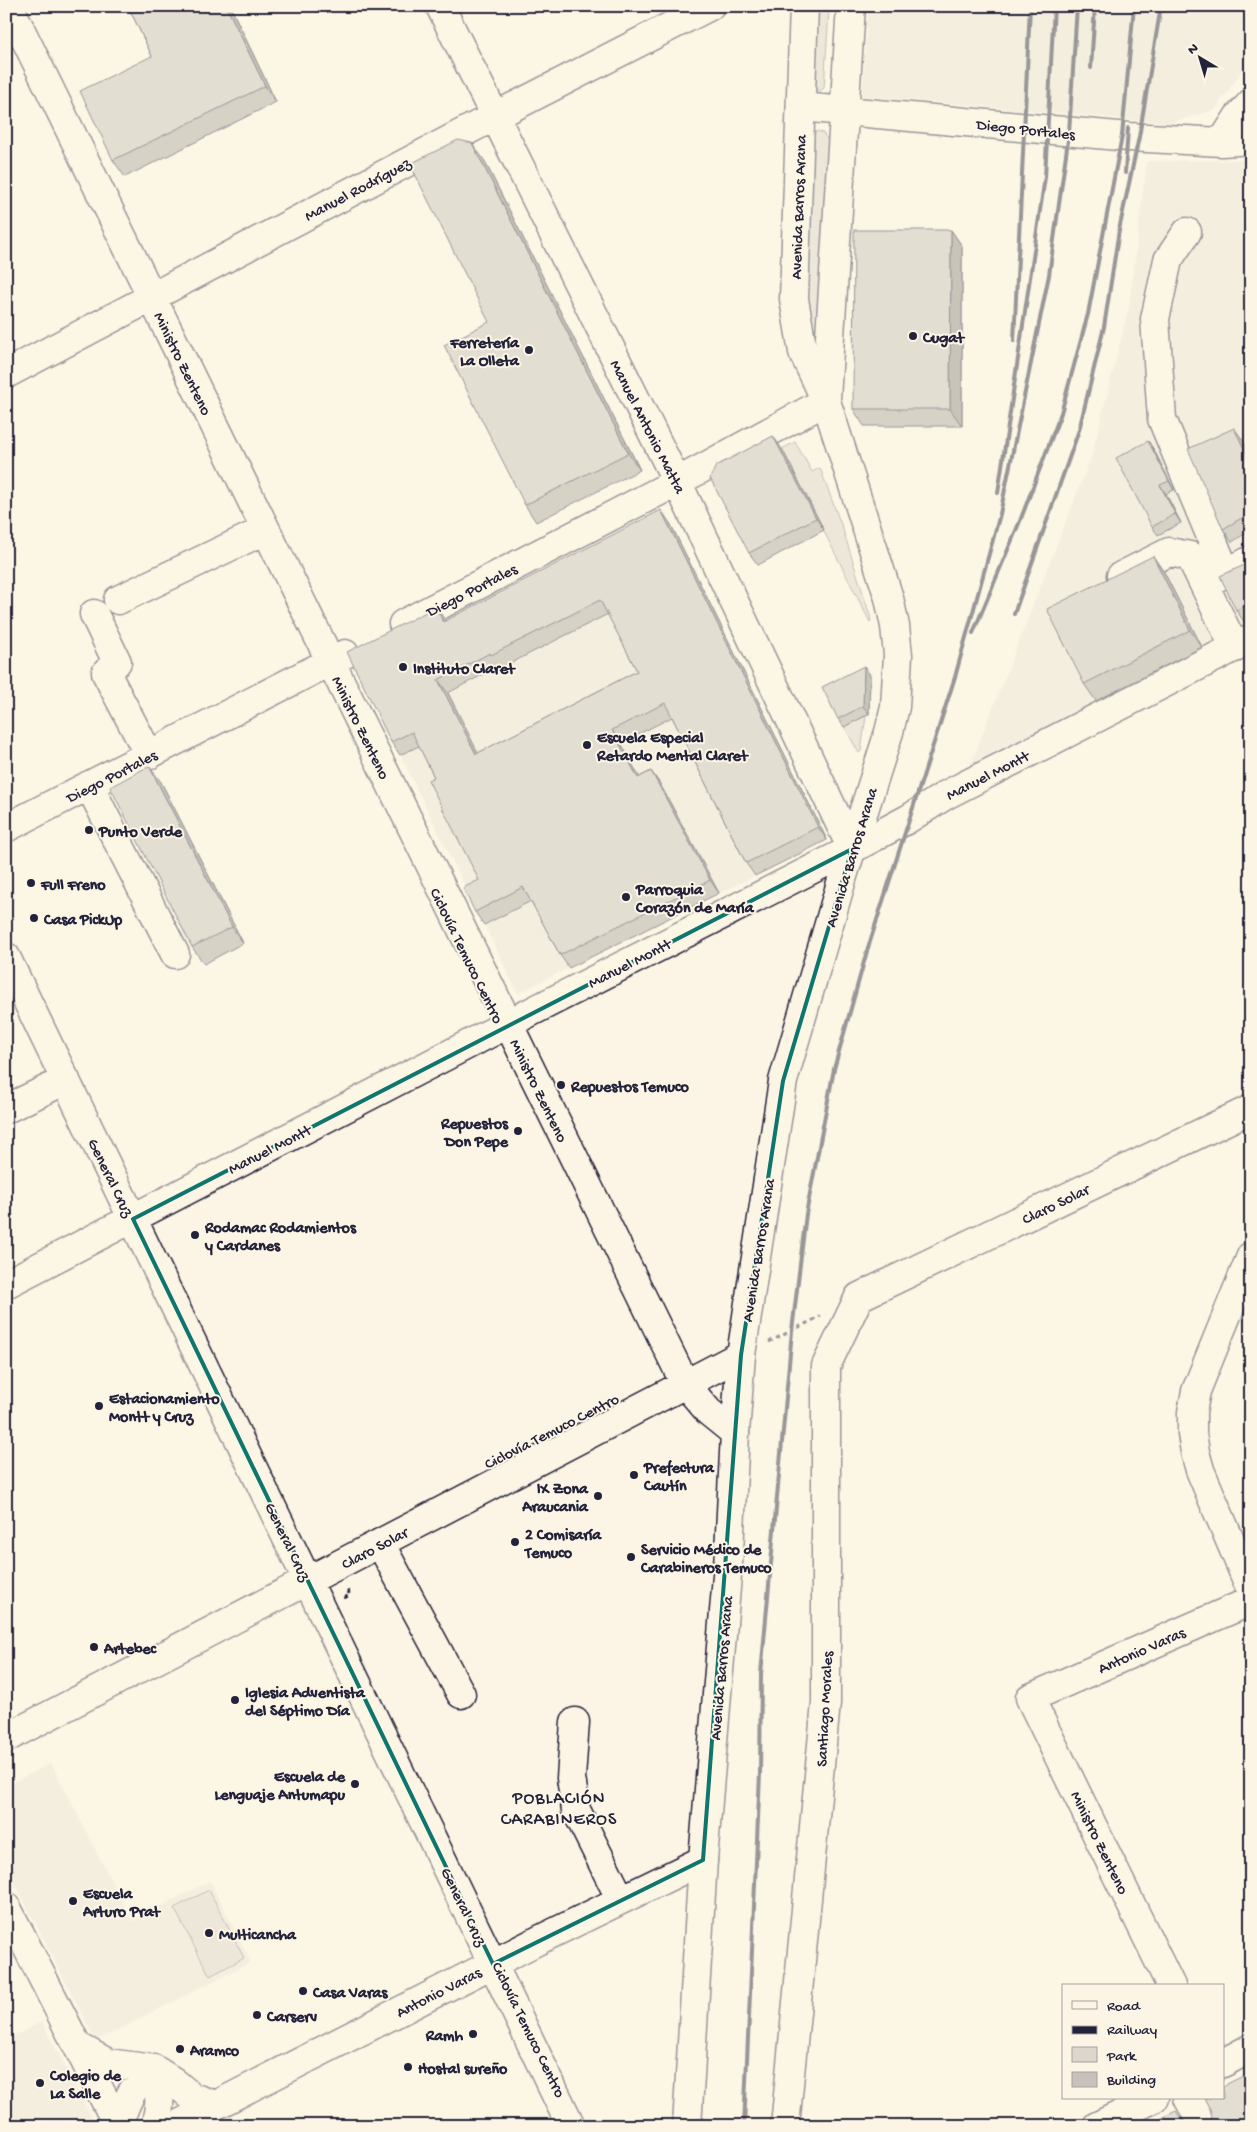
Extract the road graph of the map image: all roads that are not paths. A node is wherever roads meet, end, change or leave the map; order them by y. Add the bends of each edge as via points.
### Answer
1 (9, 6) edge
2 (440, 6) edge
3 (710, 6) edge
4 (804, 6) edge
5 (851, 6) edge
6 (1251, 103) edge
7 (801, 107) junction
8 (846, 111) junction
9 (495, 116) junction
10 (1251, 140) edge
11 (1222, 142) junction
12 (1186, 232) dead end
13 (152, 298) junction
14 (6, 374) edge
15 (826, 401) junction
16 (677, 482) junction
17 (265, 530) junction
18 (1251, 560) edge
19 (1215, 578) junction
20 (1100, 586) edge
21 (118, 600) dead end
22 (94, 614) dead end
23 (1246, 644) edge
24 (330, 662) junction
25 (149, 755) junction
26 (89, 785) junction
27 (6, 828) edge
28 (852, 850) junction
29 (176, 954) dead end
30 (6, 957) edge
31 (508, 1024) junction
32 (66, 1080) junction
33 (6, 1109) edge
34 (1251, 1110) edge
35 (133, 1219) junction
36 (1251, 1256) edge
37 (6, 1284) edge
38 (858, 1297) joint
39 (741, 1355) junction
40 (684, 1384) junction
41 (734, 1433) junction
42 (380, 1543) junction
43 (308, 1581) junction
44 (1251, 1590) edge
45 (1251, 1601) edge
46 (461, 1694) dead end
47 (1030, 1698) joint
48 (575, 1722) dead end
49 (6, 1738) edge
50 (703, 1860) junction
51 (621, 1900) junction
52 (6, 1906) edge
53 (493, 1964) junction
54 (1170, 1984) edge
55 (79, 2047) junction
56 (1251, 2048) edge
57 (1224, 2062) edge
58 (154, 2069) junction
59 (1151, 2100) edge
60 (1189, 2100) edge
61 (215, 2105) junction
62 (118, 2125) edge
63 (155, 2126) edge
64 (174, 2126) edge
65 (198, 2126) edge
66 (571, 2126) edge
67 (687, 2126) edge
68 (785, 2126) edge
69 (1097, 2126) edge
70 (1203, 2126) edge

1 - 13 street, Ministro Zenteno
2 - 9 street, Manuel Antonio Matta
3 - 9 street, Manuel Rodríguez
4 - 7 street, Avenida Barros Arana
5 - 8 street, Avenida Barros Arana
6 - 11 street
7 - 8 street, Diego Portales
7 - 15 street, Avenida Barros Arana via 794,298 803,352
8 - 11 street, Diego Portales via 1069,133
8 - 15 street, Avenida Barros Arana
9 - 13 street, Manuel Rodríguez
9 - 16 street, Manuel Antonio Matta
10 - 11 street, Diego Portales
12 - 19 street via 1168,260 1155,319 1162,418
13 - 14 street, Manuel Rodríguez
13 - 17 street, Ministro Zenteno
15 - 16 street, Diego Portales
15 - 28 street, Avenida Barros Arana via 889,598 898,655 895,707
16 - 24 street, Diego Portales
16 - 28 street, Manuel Antonio Matta
17 - 21 street
17 - 24 street, Ministro Zenteno
18 - 19 street
19 - 20 street via 1190,556 1169,552
19 - 23 street
22 - 25 street via 117,662 106,673
23 - 28 street, Manuel Montt via 946,795
24 - 25 street, Diego Portales
24 - 31 street, Ministro Zenteno
25 - 26 street, Diego Portales
26 - 27 street, Diego Portales
26 - 29 street
28 - 31 street, Manuel Montt
28 - 39 street, Avenida Barros Arana via 783,1081
30 - 32 street, General Cruz
31 - 35 street, Manuel Montt
31 - 40 street, Ministro Zenteno
32 - 33 street
32 - 35 street, General Cruz
34 - 38 street, Claro Solar
35 - 37 street, Manuel Montt
35 - 43 street, General Cruz
36 - 44 street via 1196,1391 1192,1434 1200,1470
38 - 68 street, Santiago Morales via 826,1366 826,1703
39 - 40 street, Claro Solar
39 - 41 street, Avenida Barros Arana
40 - 41 street, Ministro Zenteno
40 - 42 street, Claro Solar
41 - 50 street, Avenida Barros Arana via 729,1552
42 - 43 street, Claro Solar
42 - 46 street
43 - 49 street, Claro Solar
43 - 53 street, General Cruz
45 - 47 street, Antonio Varas
47 - 54 street, Ministro Zenteno
48 - 51 street via 571,1778 576,1810
50 - 51 street, Antonio Varas
50 - 67 street, Avenida Barros Arana
51 - 53 street, Antonio Varas
52 - 55 street
53 - 61 street, Antonio Varas
53 - 66 street, General Cruz
55 - 58 street via 108,2063
55 - 62 street
56 - 57 street
58 - 61 street via 192,2097
58 - 62 street via 129,2094
58 - 63 street via 160,2098
59 - 69 street
60 - 70 street
61 - 64 street, Antonio Varas
61 - 65 street

